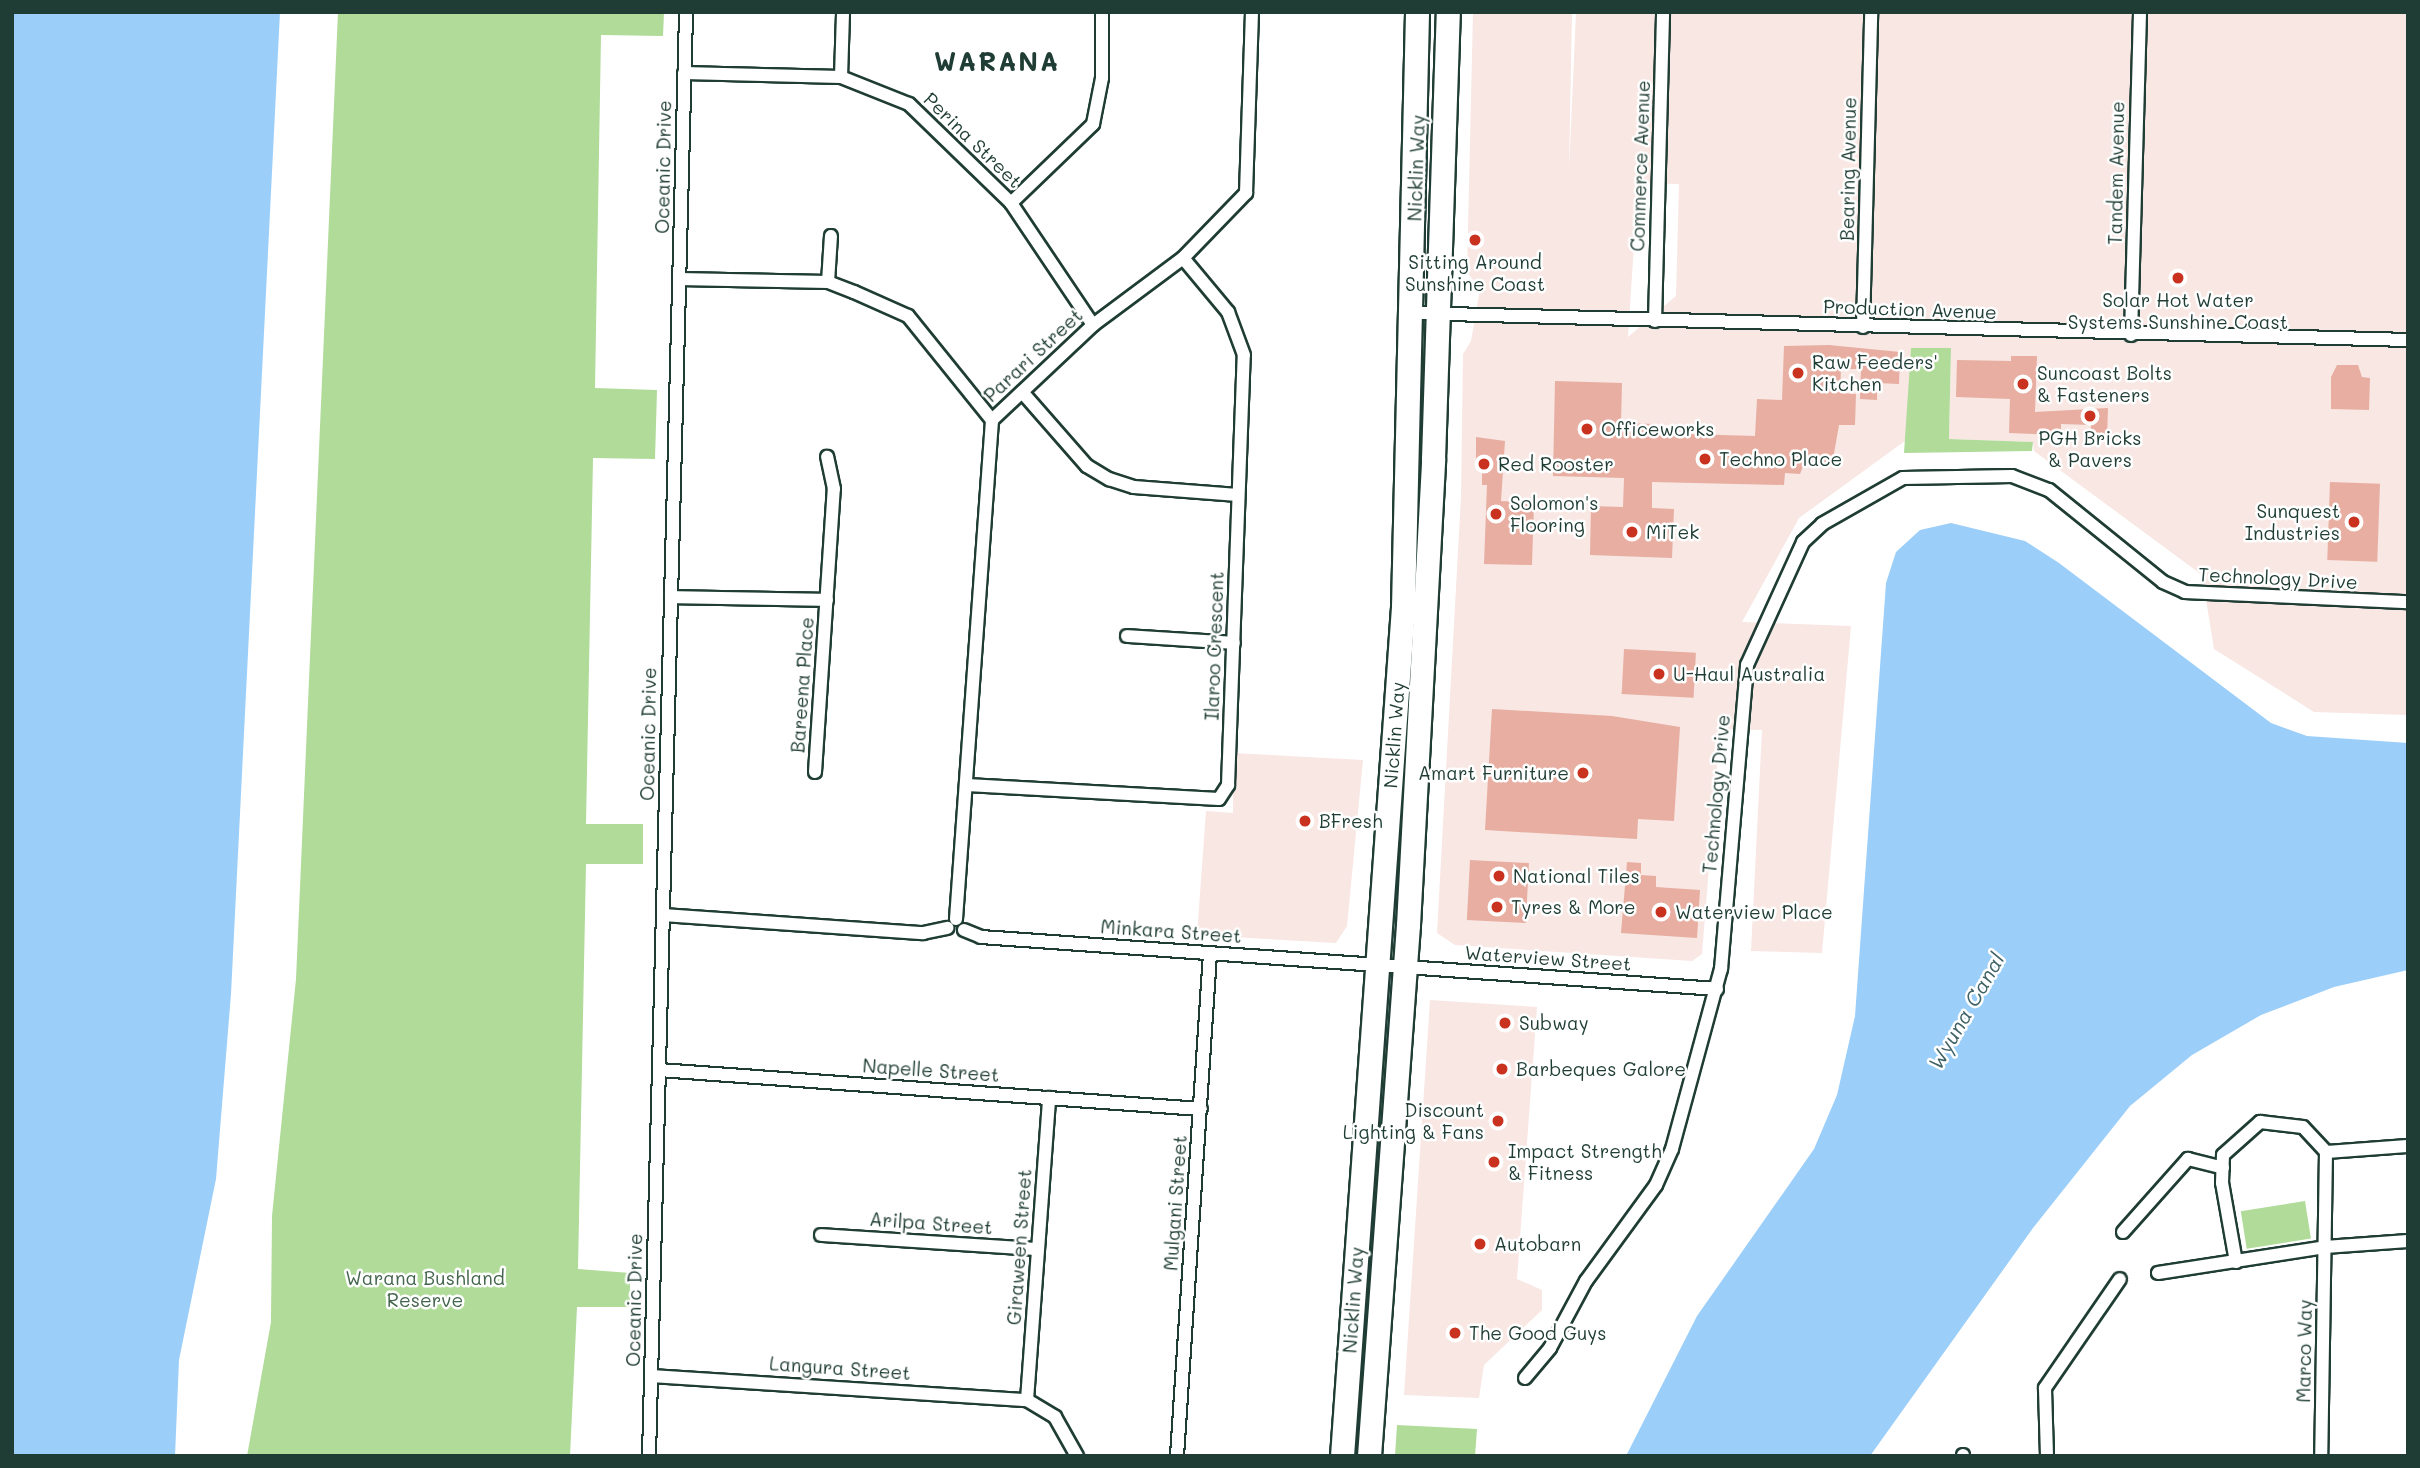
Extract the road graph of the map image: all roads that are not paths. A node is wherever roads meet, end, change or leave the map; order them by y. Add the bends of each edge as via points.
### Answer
1 (686, 12) edge
2 (843, 12) edge
3 (1102, 12) edge
4 (1252, 12) edge
5 (1417, 12) edge
6 (1448, 12) edge
7 (1663, 12) edge
8 (1871, 12) edge
9 (2140, 12) edge
10 (684, 73) junction
11 (841, 77) junction
12 (1011, 203) junction
13 (831, 236) dead end
14 (1183, 258) junction
15 (679, 279) junction
16 (828, 282) junction
17 (1411, 313) junction
18 (1440, 315) junction
19 (1655, 321) junction
20 (1093, 325) junction
21 (1863, 327) junction
22 (2131, 335) junction
23 (2408, 341) edge
24 (1023, 393) junction
25 (992, 420) junction
26 (827, 457) dead end
27 (1238, 495) junction
28 (671, 597) junction
29 (827, 600) junction
30 (2408, 603) edge
31 (1127, 636) dead end
32 (1234, 643) junction
33 (815, 772) dead end
34 (967, 785) junction
35 (663, 915) junction
36 (956, 925) junction
37 (1210, 954) junction
38 (1376, 966) junction
39 (1405, 968) junction
40 (1717, 989) junction
41 (659, 1070) junction
42 (1049, 1098) junction
43 (1201, 1109) junction
44 (2408, 1146) edge
45 (2326, 1152) junction
46 (2223, 1168) junction
47 (2123, 1232) dead end
48 (821, 1235) dead end
49 (2408, 1241) edge
50 (2325, 1247) junction
51 (1038, 1250) junction
52 (2236, 1262) junction
53 (2158, 1273) dead end
54 (2120, 1279) dead end
55 (651, 1376) junction
56 (1525, 1378) dead end
57 (1027, 1400) junction
58 (649, 1456) edge
59 (1077, 1456) edge
60 (1177, 1456) edge
61 (1342, 1456) edge
62 (1369, 1456) edge
63 (2047, 1456) edge
64 (2322, 1456) edge

1 - 10 street, Oceanic Drive
2 - 11 street
3 - 12 street via 1102,78 1093,124
4 - 14 street, Parari Street via 1245,193
5 - 17 highway, Nicklin Way
6 - 18 highway, Nicklin Way
7 - 19 street, Commerce Avenue
8 - 21 street, Bearing Avenue
9 - 22 street, Tandem Avenue
10 - 11 street, Perina Street
10 - 15 street, Oceanic Drive
11 - 12 street, Perina Street via 909,104
12 - 20 street, Perina Street
13 - 16 street
14 - 20 street, Parari Street
14 - 27 street, Ilaroo Crescent via 1228,312 1244,355
15 - 16 street
15 - 28 street, Oceanic Drive
16 - 25 street via 908,316
17 - 18 street, Production Avenue
17 - 38 highway, Nicklin Way via 1403,607
18 - 19 street, Production Avenue
18 - 39 highway, Nicklin Way
19 - 21 street, Production Avenue
20 - 24 street, Parari Street
21 - 22 street, Production Avenue
22 - 23 street, Production Avenue
24 - 25 street, Parari Street
24 - 27 street via 1087,466 1109,479 1134,487
25 - 34 street, Parari Street
26 - 29 street, Bareena Place via 834,489
27 - 32 street, Ilaroo Crescent
28 - 29 street, Bareena Place
28 - 35 street, Oceanic Drive
29 - 33 street, Bareena Place
30 - 40 street, Technology Drive via 2185,592 2163,582 2049,490 2012,476 1934,474 1871,492 1803,542 1752,647
31 - 32 street
32 - 34 street, Ilaroo Crescent via 1228,785 1219,799
34 - 36 street, Parari Street
35 - 36 street, Minkara Street via 923,933
35 - 41 street, Oceanic Drive
36 - 37 street, Minkara Street via 981,937
37 - 38 street, Minkara Street
37 - 43 street, Mulgani Street
38 - 39 street, Waterview Street
38 - 61 highway, Nicklin Way
39 - 40 street, Waterview Street
39 - 62 highway, Nicklin Way
40 - 56 street, Technology Drive via 1672,1149 1656,1185 1586,1282 1550,1348
41 - 42 street, Napelle Street
41 - 55 street, Oceanic Drive
42 - 43 street, Napelle Street
42 - 51 street, Giraween Street
43 - 60 street, Mulgani Street
44 - 45 street
45 - 46 street via 2303,1128 2260,1122 2223,1155
45 - 50 street, Marco Way
46 - 47 street via 2188,1159
46 - 52 street
48 - 51 street, Arilpa Street
49 - 50 street
50 - 52 street
50 - 64 street, Marco Way
51 - 57 street, Giraween Street
52 - 53 street
54 - 63 street via 2045,1388
55 - 57 street, Langura Street
55 - 58 street, Oceanic Drive
57 - 59 street via 1055,1417

